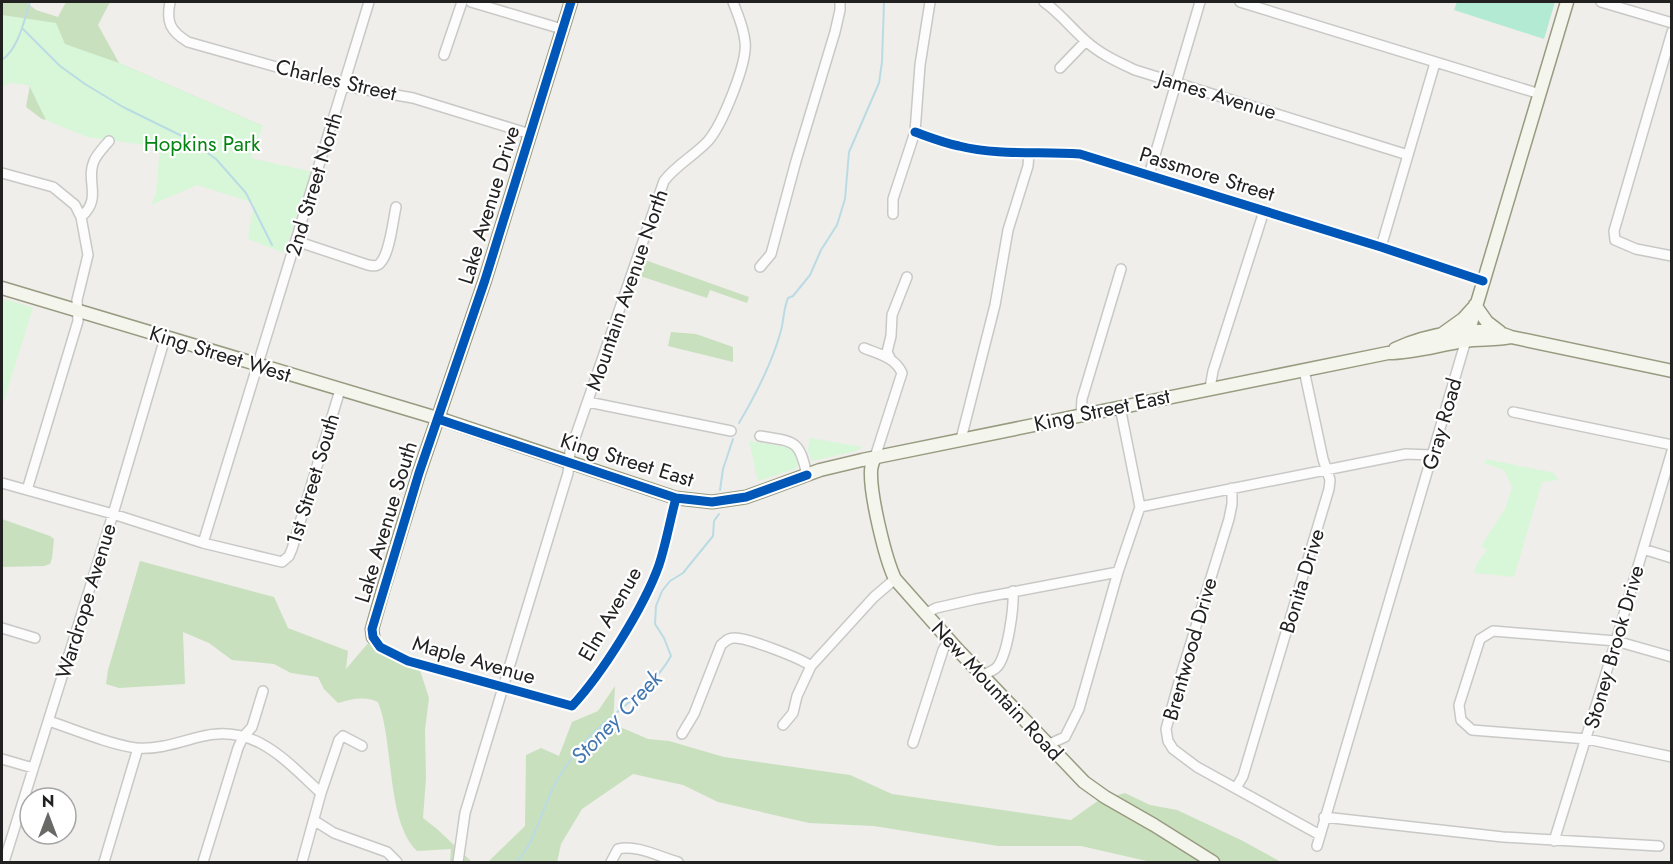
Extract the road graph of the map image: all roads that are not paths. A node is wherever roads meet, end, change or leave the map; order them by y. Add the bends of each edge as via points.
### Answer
1 (170, 2) edge
2 (369, 2) edge
3 (462, 2) edge
4 (471, 2) edge
5 (571, 2) edge
6 (733, 2) edge
7 (840, 2) edge
8 (930, 2) edge
9 (1044, 2) edge
10 (1200, 2) edge
11 (1240, 2) edge
12 (1567, 2) edge
13 (1600, 2) edge
14 (1671, 23) edge
15 (562, 29) junction
16 (1671, 32) edge
17 (1086, 41) junction
18 (444, 55) dead end
19 (1435, 63) junction
20 (1060, 68) dead end
21 (1176, 82) junction
22 (344, 86) junction
23 (1540, 94) junction
24 (915, 132) junction
25 (530, 134) junction
26 (109, 141) dead end
27 (1029, 153) junction
28 (1408, 155) junction
29 (2, 173) edge
30 (1149, 175) junction
31 (396, 207) dead end
32 (1264, 211) junction
33 (893, 214) dead end
34 (81, 217) junction
35 (296, 241) junction
36 (1381, 247) junction
37 (1671, 256) edge
38 (760, 267) dead end
39 (1121, 269) dead end
40 (907, 277) dead end
41 (1483, 281) junction
42 (2, 288) edge
43 (1475, 305) junction
44 (78, 312) junction
45 (1506, 334) junction
46 (1467, 336) junction
47 (165, 338) junction
48 (1434, 338) junction
49 (864, 348) dead end
50 (1388, 353) junction
51 (890, 358) junction
52 (258, 366) junction
53 (1305, 370) junction
54 (1671, 371) edge
55 (1210, 388) junction
56 (340, 390) junction
57 (588, 402) junction
58 (1120, 407) junction
59 (1513, 412) dead end
60 (1080, 415) junction
61 (438, 419) junction
62 (731, 431) dead end
63 (760, 436) dead end
64 (961, 439) junction
65 (1671, 445) edge
66 (1671, 451) edge
67 (1432, 455) junction
68 (875, 457) junction
69 (568, 462) junction
70 (1326, 469) junction
71 (807, 475) junction
72 (2, 483) edge
73 (1232, 488) junction
74 (27, 490) junction
75 (676, 498) junction
76 (1140, 507) junction
77 (112, 514) junction
78 (203, 543) junction
79 (1643, 549) junction
80 (1671, 558) edge
81 (1118, 572) junction
82 (895, 579) junction
83 (1013, 591) junction
84 (925, 614) junction
85 (2, 628) edge
86 (373, 637) joint
87 (35, 638) dead end
88 (949, 640) junction
89 (1616, 641) junction
90 (1671, 657) edge
91 (811, 666) junction
92 (982, 675) junction
93 (503, 688) junction
94 (263, 691) dead end
95 (572, 706) joint
96 (49, 721) junction
97 (783, 725) dead end
98 (682, 734) dead end
99 (243, 737) junction
100 (1587, 739) junction
101 (913, 743) dead end
102 (1047, 745) junction
103 (362, 746) dead end
104 (138, 748) junction
105 (1671, 757) edge
106 (2, 759) edge
107 (33, 768) junction
108 (1236, 788) junction
109 (321, 793) junction
110 (1324, 817) junction
111 (315, 821) junction
112 (1320, 835) junction
113 (1554, 841) junction
114 (1317, 846) dead end
115 (1659, 846) dead end
116 (4, 862) edge
117 (104, 862) edge
118 (203, 862) edge
119 (302, 862) edge
120 (397, 862) edge
121 (458, 862) edge
122 (611, 862) edge
123 (678, 862) edge
124 (1213, 862) edge

1 - 22 street, Charles Street via 169,23 173,31 189,42
2 - 22 street, 2nd Street North
3 - 18 street
4 - 15 street
5 - 15 main road, Lake Avenue Drive
6 - 57 street, Mountain Avenue North via 746,44 727,110 707,142 670,171 664,181
7 - 38 street via 836,32 771,254
8 - 24 street
9 - 17 street, James Avenue
10 - 21 street
11 - 19 street
12 - 23 main road, Gray Road
13 - 14 street
15 - 25 main road, Lake Avenue Drive
16 - 37 street via 1614,231 1615,240 1623,244
17 - 20 street
17 - 21 street, James Avenue via 1115,61
19 - 23 street
19 - 28 street
21 - 28 street, James Avenue
21 - 30 street
22 - 25 street, Charles Street via 413,98
22 - 35 street, 2nd Street North
23 - 41 main road, Gray Road
24 - 27 street, Passmore Street via 958,146
24 - 33 street via 893,199
25 - 61 main road, Lake Avenue Drive
26 - 34 street via 94,160 93,198 89,210
27 - 30 street, Passmore Street via 1080,154
27 - 64 street
28 - 36 street
29 - 34 street via 52,187 75,205
30 - 32 street, Passmore Street
31 - 35 street via 385,255 376,266
32 - 36 street, Passmore Street
32 - 55 street
34 - 44 street via 88,255 77,300
35 - 52 street, 2nd Street North
36 - 41 street, Passmore Street
39 - 60 street
40 - 51 street via 892,315 887,352
41 - 43 main road, Gray Road
42 - 44 main road, King Street West
43 - 45 main road via 1487,322
43 - 46 main road, Gray Road
43 - 48 main road via 1463,319
44 - 47 main road, King Street West
44 - 74 street
45 - 46 main road, King Street East via 1499,340
45 - 54 main road, King Street East
46 - 48 main road, King Street East
46 - 50 main road, King Street East via 1406,353
46 - 67 street, Gray Road
47 - 52 main road, King Street West
47 - 77 street, Wardrope Avenue
48 - 50 main road, King Street East
49 - 51 street
50 - 53 main road, King Street East
51 - 68 street via 902,373
52 - 56 main road, King Street West
52 - 78 street, 2nd Street North
53 - 55 main road, King Street East
53 - 70 street, Bonita Drive
55 - 58 main road, King Street East
56 - 61 main road, King Street West
56 - 78 street, 1st Street South via 289,556 282,562 273,561
57 - 62 street
57 - 69 street, Mountain Avenue North
58 - 60 main road, King Street East
58 - 76 street
59 - 65 street
60 - 64 main road, King Street East
61 - 69 main road, King Street East
61 - 86 main road, Lake Avenue South via 383,590
63 - 71 street via 796,445 802,452
64 - 68 main road, King Street East
66 - 79 street, Stoney Brook Drive
67 - 70 street via 1406,454
67 - 110 street, Gray Road
68 - 71 main road, King Street East
68 - 82 main road, New Mountain Road via 871,469 873,492 885,552
69 - 75 main road, King Street East
69 - 93 street, Mountain Avenue North via 568,473
70 - 73 street
70 - 108 street, Bonita Drive via 1330,480 1326,502 1243,776
71 - 75 main road, King Street East via 746,497 712,502
72 - 74 street, 1st Street South
73 - 76 street
73 - 108 street, Brentwood Drive via 1229,519 1166,729 1173,749
74 - 77 street, 1st Street South
75 - 95 street, Elm Avenue via 659,565 648,590 614,649
76 - 81 street
77 - 78 street, 1st Street South
77 - 96 street, Wardrope Avenue
79 - 80 street
79 - 89 street, Stoney Brook Drive
81 - 83 street
81 - 102 street via 1079,709 1065,737
82 - 84 main road, New Mountain Road
82 - 91 street
83 - 84 street via 936,608
83 - 92 street via 1014,607 1002,657 998,666
84 - 88 main road, New Mountain Road
85 - 87 street
86 - 93 street, Maple Avenue via 380,647 408,661
88 - 92 main road, New Mountain Road
88 - 101 street
89 - 90 street
89 - 100 street, Stoney Brook Drive
89 - 100 street via 1493,631 1480,639 1459,705 1461,720 1472,730
91 - 97 street via 793,713
91 - 98 street via 780,651 728,639 721,645 706,687
92 - 102 main road, New Mountain Road
93 - 95 street, Maple Avenue
93 - 121 street, Mountain Avenue North via 465,813
94 - 99 street via 252,727
96 - 104 street
96 - 107 street, Wardrope Avenue
99 - 104 street via 217,734
99 - 109 street via 258,741 287,759
99 - 118 street
100 - 105 street
100 - 113 street, Stoney Brook Drive
102 - 124 main road, New Mountain Road via 1105,798
103 - 109 street via 341,736
104 - 117 street
106 - 107 street
107 - 116 street, Wardrope Avenue
108 - 112 street, Brentwood Drive
109 - 111 street
110 - 112 street, Gray Road
110 - 113 street
111 - 119 street
111 - 120 street via 334,833 387,852
112 - 114 street, Gray Road
113 - 115 street
122 - 123 street via 618,849 626,847

